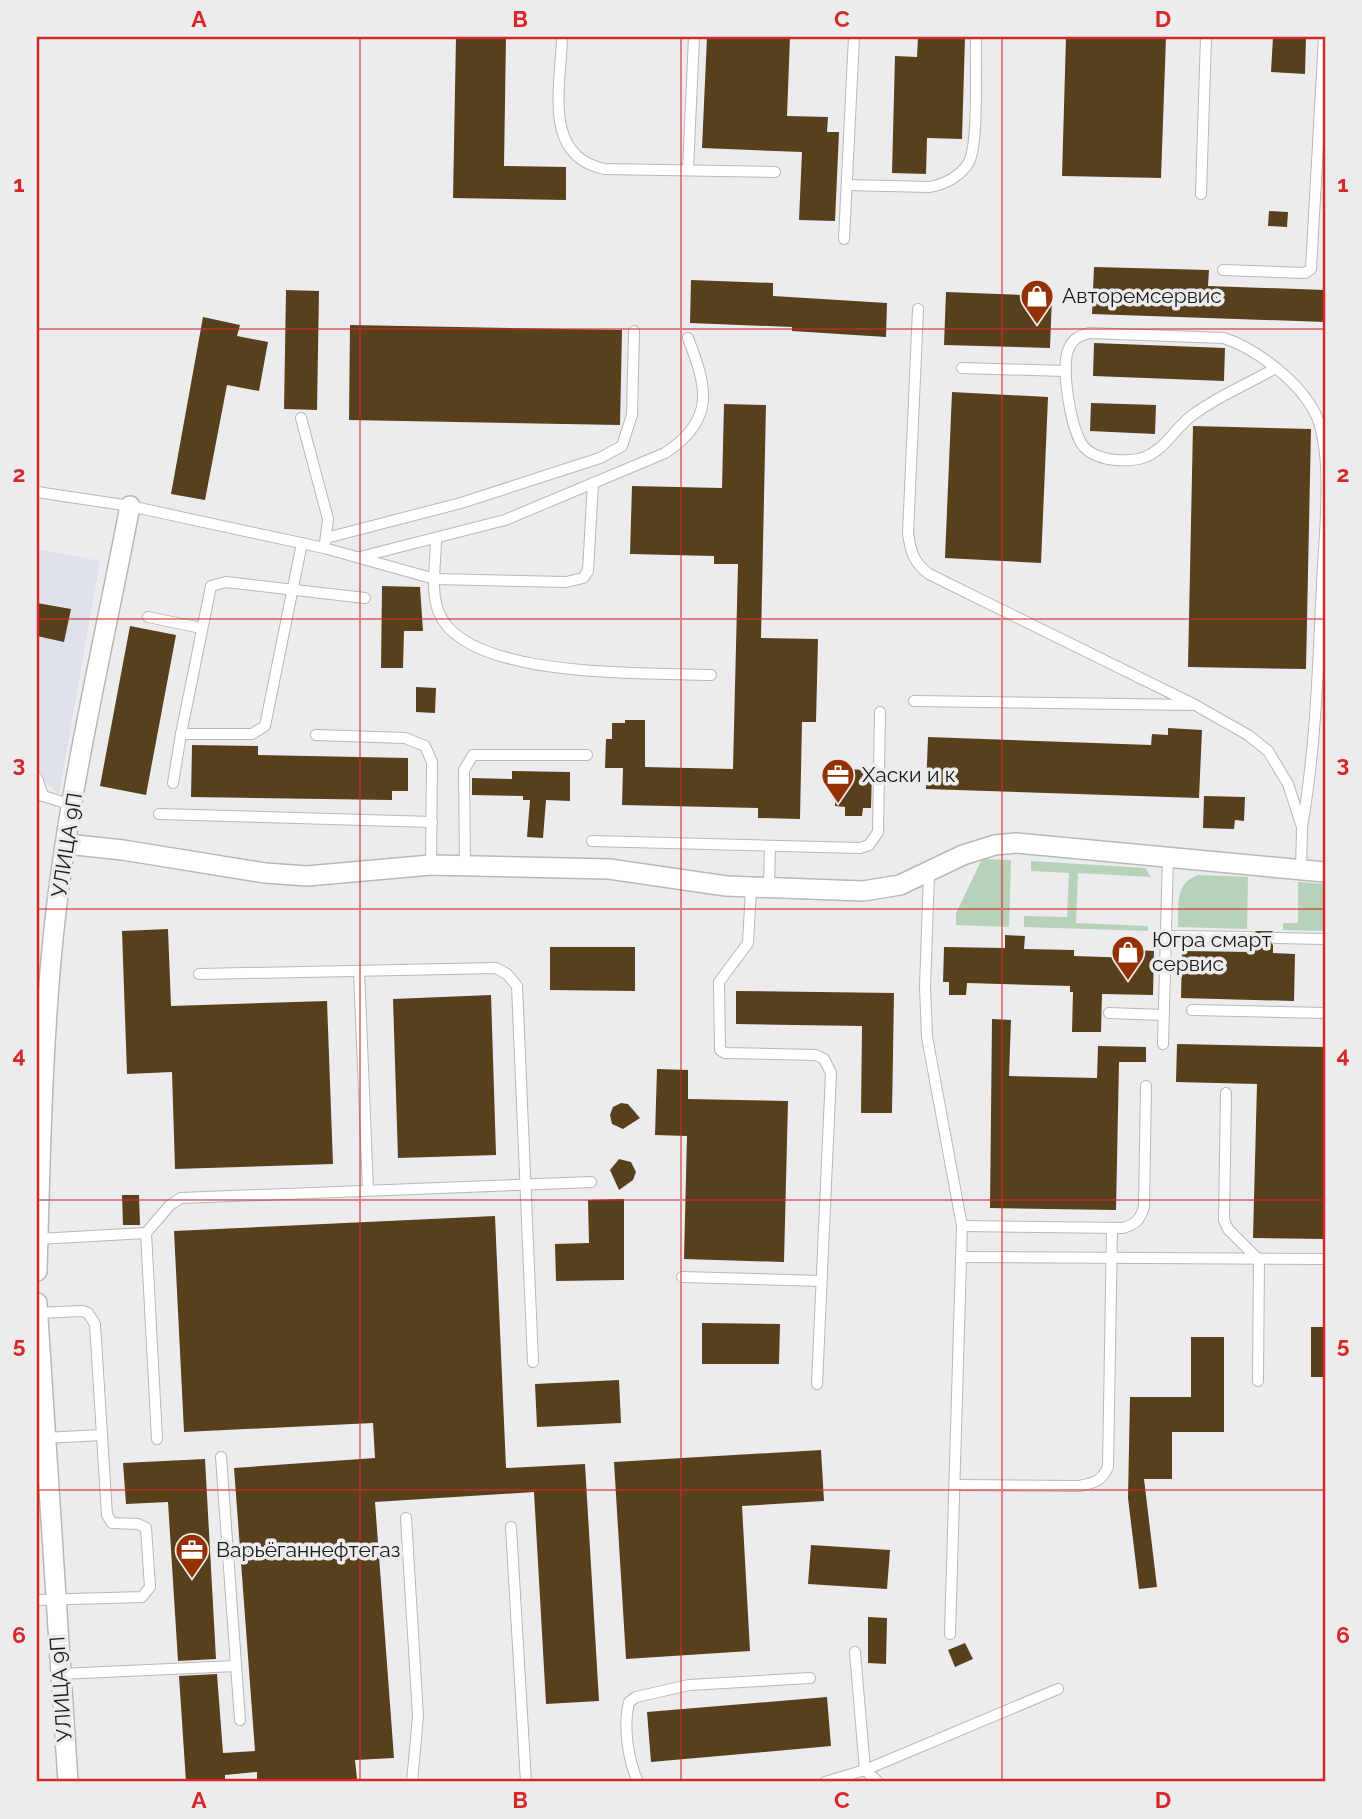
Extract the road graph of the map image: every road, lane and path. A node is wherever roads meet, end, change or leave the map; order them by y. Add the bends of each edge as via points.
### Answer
1 (562, 37) edge
2 (694, 37) edge
3 (854, 37) edge
4 (976, 37) edge
5 (1206, 37) edge
6 (1325, 37) edge
7 (688, 170) junction
8 (775, 172) dead end
9 (847, 185) junction
10 (1201, 194) dead end
11 (1321, 210) edge
12 (844, 239) dead end
13 (1223, 270) dead end
14 (918, 309) dead end
15 (634, 331) dead end
16 (688, 338) dead end
17 (962, 368) dead end
18 (1274, 369) junction
19 (1065, 371) junction
20 (301, 418) dead end
21 (593, 483) junction
22 (37, 492) edge
23 (131, 506) junction
24 (436, 539) junction
25 (302, 543) junction
26 (325, 543) junction
27 (360, 557) junction
28 (435, 579) junction
29 (292, 590) junction
30 (365, 598) dead end
31 (148, 617) dead end
32 (201, 628) junction
33 (711, 675) dead end
34 (914, 701) dead end
35 (1195, 705) junction
36 (880, 712) dead end
37 (181, 734) junction
38 (316, 735) dead end
39 (587, 755) dead end
40 (37, 778) edge
41 (173, 783) dead end
42 (40, 795) edge
43 (72, 805) junction
44 (159, 814) dead end
45 (432, 822) junction
46 (1302, 827) junction
47 (592, 841) dead end
48 (66, 844) junction
49 (770, 846) junction
50 (1168, 856) junction
51 (431, 865) junction
52 (465, 866) junction
53 (1301, 870) junction
54 (1325, 872) edge
55 (929, 873) junction
56 (760, 888) junction
57 (1166, 936) junction
58 (1251, 937) dead end
59 (1275, 938) dead end
60 (1325, 939) edge
61 (44, 947) edge
62 (359, 971) junction
63 (199, 974) dead end
64 (1192, 1010) dead end
65 (1109, 1013) dead end
66 (1325, 1013) edge
67 (1164, 1015) junction
68 (1163, 1044) dead end
69 (1146, 1086) dead end
70 (1226, 1093) dead end
71 (591, 1182) dead end
72 (526, 1184) junction
73 (368, 1190) junction
74 (962, 1226) junction
75 (1112, 1228) junction
76 (146, 1233) junction
77 (38, 1239) edge
78 (962, 1257) junction
79 (1112, 1258) junction
80 (1325, 1259) edge
81 (1259, 1260) junction
82 (37, 1271) edge
83 (682, 1277) dead end
84 (821, 1281) junction
85 (37, 1303) edge
86 (37, 1313) edge
87 (533, 1362) dead end
88 (1258, 1381) dead end
89 (817, 1384) dead end
90 (102, 1435) junction
91 (44, 1438) junction
92 (157, 1438) dead end
93 (221, 1457) dead end
94 (955, 1485) junction
95 (406, 1518) dead end
96 (511, 1527) dead end
97 (46, 1600) edge
98 (950, 1634) dead end
99 (855, 1652) dead end
100 (236, 1666) junction
101 (60, 1674) junction
102 (810, 1678) dead end
103 (1058, 1689) dead end
104 (240, 1720) dead end
105 (865, 1770) junction
106 (68, 1782) edge
107 (412, 1782) edge
108 (526, 1782) edge
109 (638, 1782) edge
110 (825, 1782) edge
111 (878, 1782) edge

1 - 7 lane via 560,123 572,155 586,166 604,169
2 - 7 lane
3 - 9 lane
4 - 9 lane via 972,151 961,172 942,185 929,187
5 - 10 lane
6 - 11 lane
7 - 8 lane
9 - 12 lane
11 - 13 lane via 1313,263 1306,273
14 - 35 lane via 908,534 916,565
15 - 26 lane via 632,415 622,446 600,458
16 - 21 lane via 705,392 688,436 665,453
17 - 19 lane
18 - 19 lane via 1224,338 1089,333 1076,337 1069,348
18 - 19 lane via 1194,414 1146,457 1130,460 1094,455 1083,446
18 - 46 lane via 1316,415 1324,449 1313,761
20 - 26 lane via 328,519
21 - 24 lane via 505,520
21 - 28 lane via 590,561 583,578 566,582
22 - 23 lane
23 - 25 lane
23 - 43 street, УЛИЦА 9П
24 - 27 lane
24 - 28 lane
25 - 26 lane
25 - 29 lane
26 - 27 lane
27 - 28 lane
28 - 33 lane via 440,616 454,634 475,648 556,668
29 - 30 lane
29 - 32 lane via 216,584 208,592
29 - 37 lane via 265,726 252,734
31 - 32 lane
32 - 37 lane
34 - 35 lane
35 - 46 lane via 1268,751 1288,784
36 - 49 lane via 875,839 860,848
37 - 41 lane
38 - 45 lane via 405,738 425,746 432,762
39 - 52 lane via 473,755 464,770
40 - 42 lane
42 - 43 lane
43 - 48 street, УЛИЦА 9П
44 - 45 lane
45 - 51 lane
46 - 53 lane
47 - 49 lane
48 - 51 street via 307,876
48 - 61 street, УЛИЦА 9П
49 - 56 lane
50 - 53 street
50 - 55 street via 1016,843 963,855
50 - 57 lane
51 - 52 street
52 - 56 street via 609,869
53 - 54 street
55 - 56 street via 881,890
55 - 74 lane via 927,1037
56 - 84 lane via 748,943 719,982 719,1044 725,1053 816,1055 829,1066
57 - 58 lane
57 - 67 lane
59 - 60 lane
61 - 77 street, УЛИЦА 9П
62 - 63 lane
62 - 72 lane via 496,968 517,986
62 - 73 lane
64 - 66 lane
65 - 67 lane
67 - 68 lane
69 - 75 lane via 1144,1207 1134,1225
70 - 81 lane via 1224,1220
71 - 72 lane
72 - 73 lane
72 - 87 lane
73 - 76 lane via 181,1198
74 - 75 lane
74 - 78 lane
75 - 79 lane
76 - 77 lane
76 - 92 lane
77 - 82 street, УЛИЦА 9П
78 - 79 lane
78 - 94 lane
79 - 81 lane
79 - 94 lane via 1108,1466 1103,1477 1079,1486
80 - 81 lane
81 - 88 lane
83 - 84 lane
84 - 89 lane
85 - 86 street, УЛИЦА 9П
86 - 90 lane via 82,1311 92,1317
86 - 91 street, УЛИЦА 9П
90 - 91 lane
90 - 97 lane via 107,1515 112,1523 146,1528 149,1591 142,1597
91 - 97 street, УЛИЦА 9П
93 - 100 lane
94 - 98 lane
95 - 107 lane via 418,1716
96 - 108 lane
97 - 101 street, УЛИЦА 9П
99 - 105 lane
100 - 101 lane
100 - 104 lane
101 - 106 street, УЛИЦА 9П
102 - 109 lane via 668,1687 629,1702 630,1756
103 - 105 lane
105 - 110 lane
105 - 111 lane

